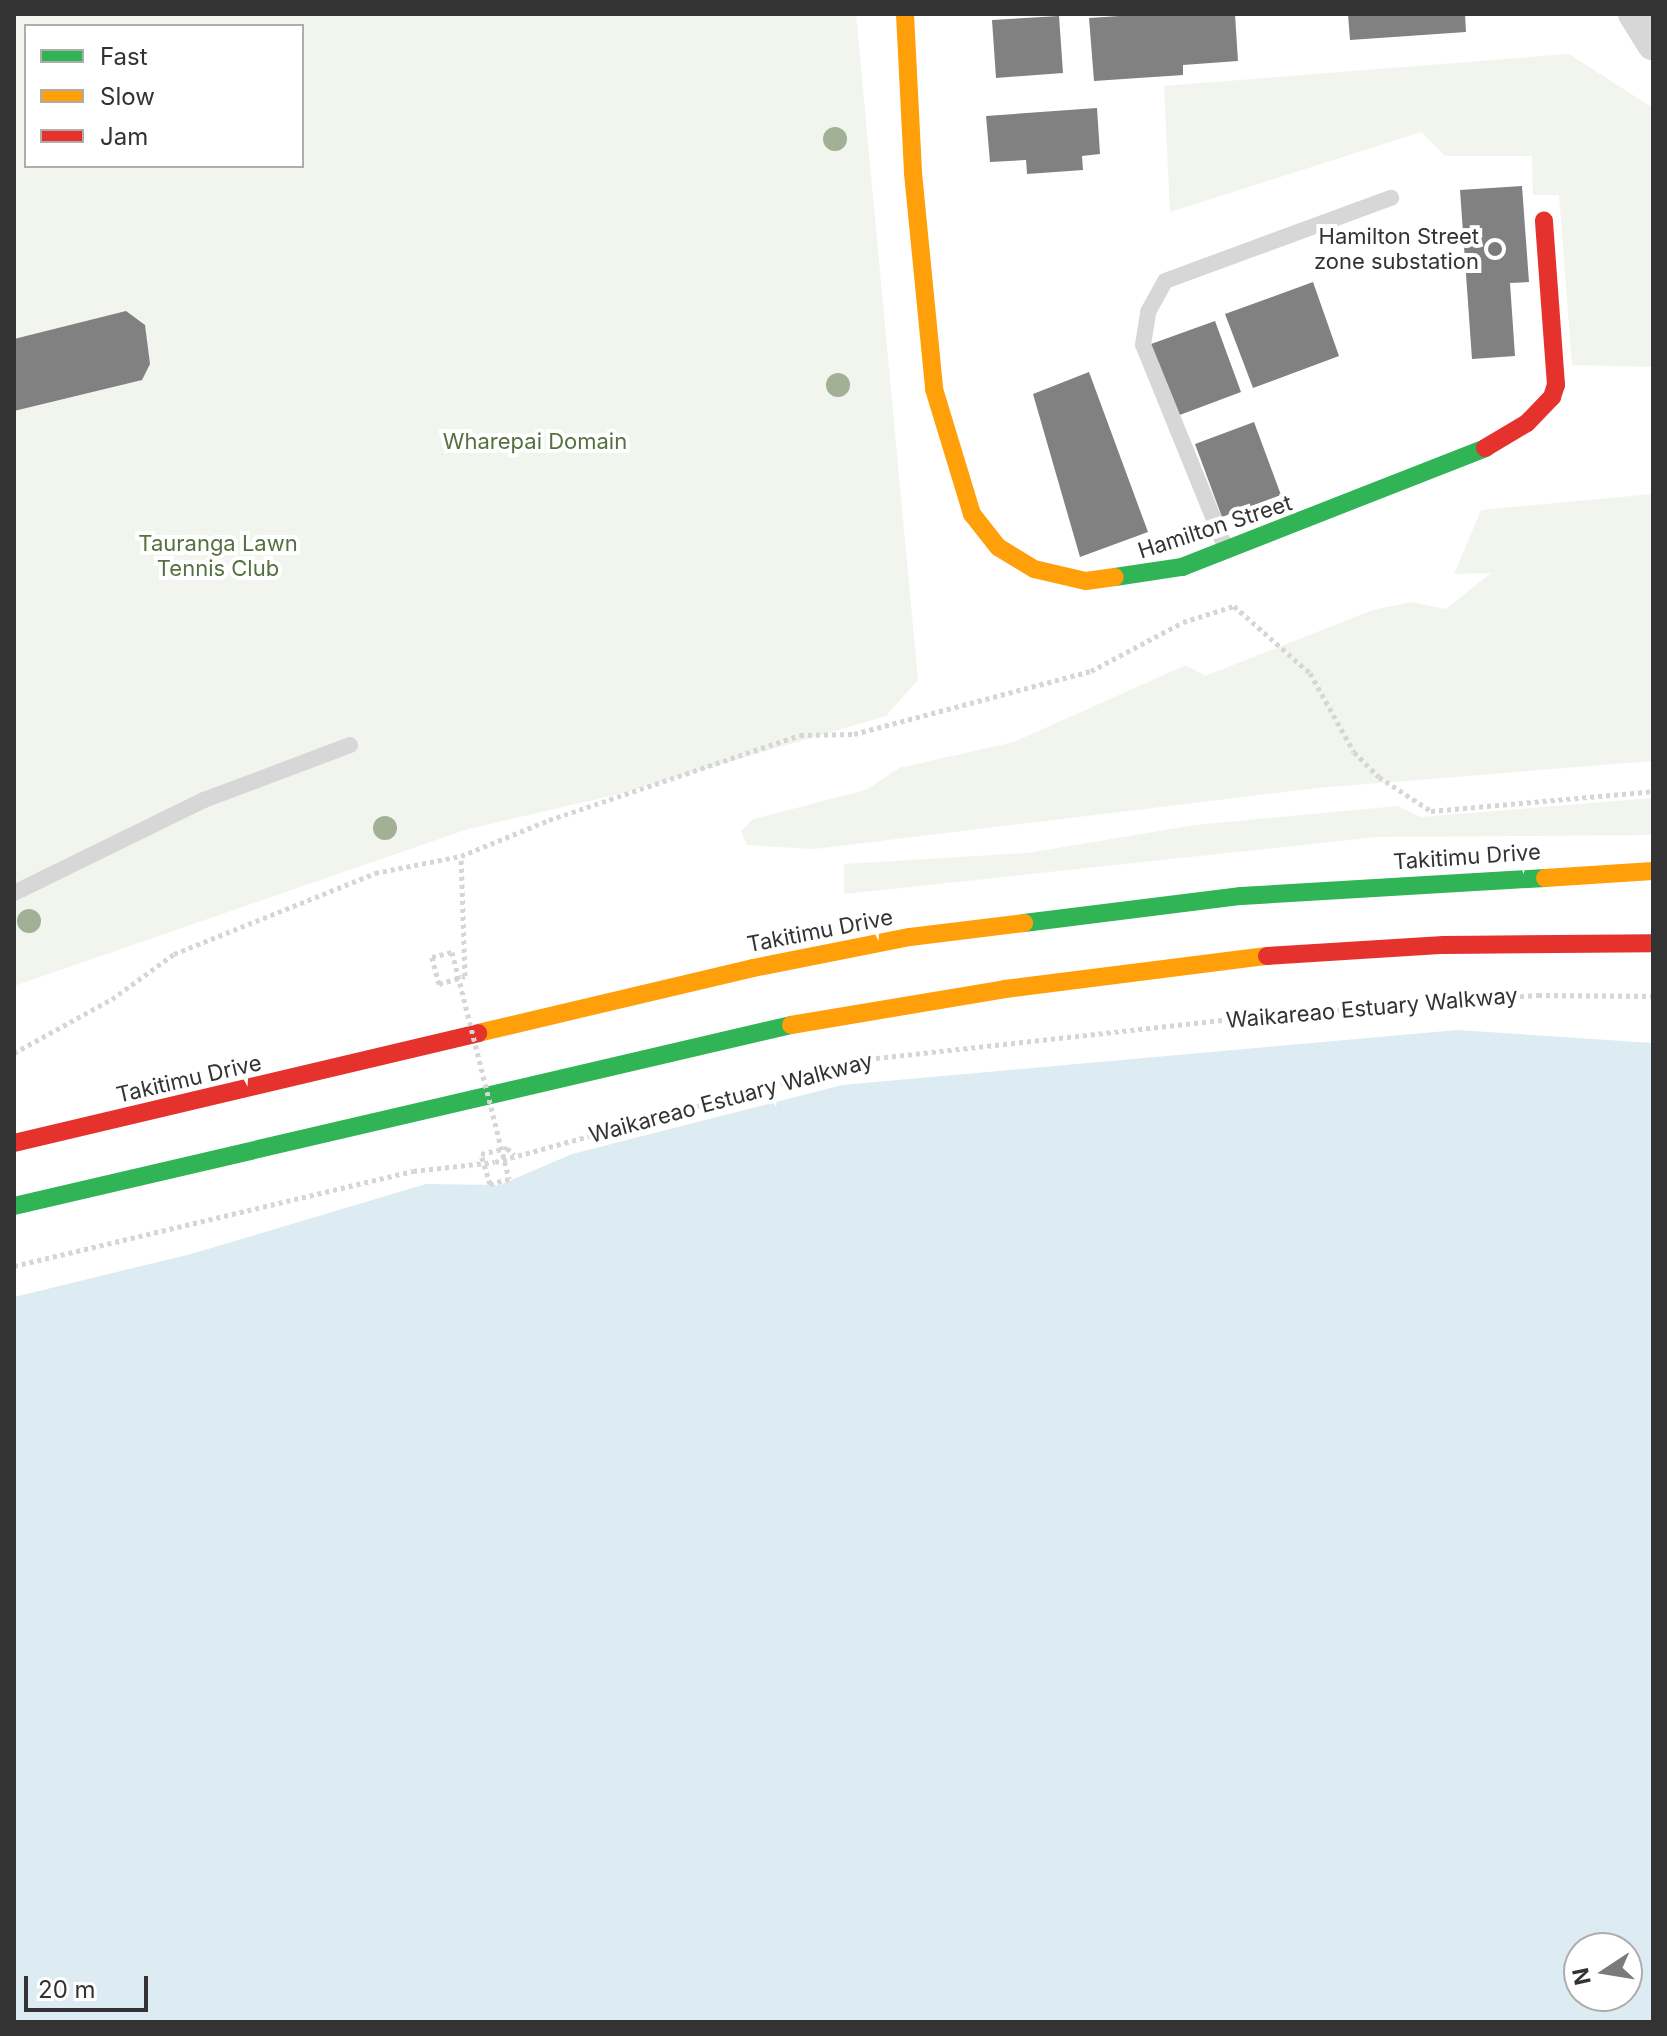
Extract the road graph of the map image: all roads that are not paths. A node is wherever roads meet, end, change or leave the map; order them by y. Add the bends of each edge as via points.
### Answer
1 (905, 14) edge
2 (1634, 14) edge
3 (1653, 44) edge
4 (1391, 198) dead end
5 (1544, 220) dead end
6 (1226, 551) junction
7 (350, 745) dead end
8 (1653, 871) edge
9 (14, 893) edge
10 (1653, 943) edge
11 (14, 1143) edge
12 (14, 1206) edge

1 - 6 main road, Hamilton Street via 913,173 934,389 972,514 998,547 1016,560 1086,581 1148,575
2 - 3 street
4 - 6 lane via 1165,281 1148,312 1143,345
5 - 6 main road, Hamilton Street via 1556,385 1542,408 1476,454
7 - 9 lane via 204,800
8 - 11 main road, Takitimu Drive via 1241,896 910,937 753,968
10 - 12 main road via 1444,945 1262,956 1005,989 772,1028

